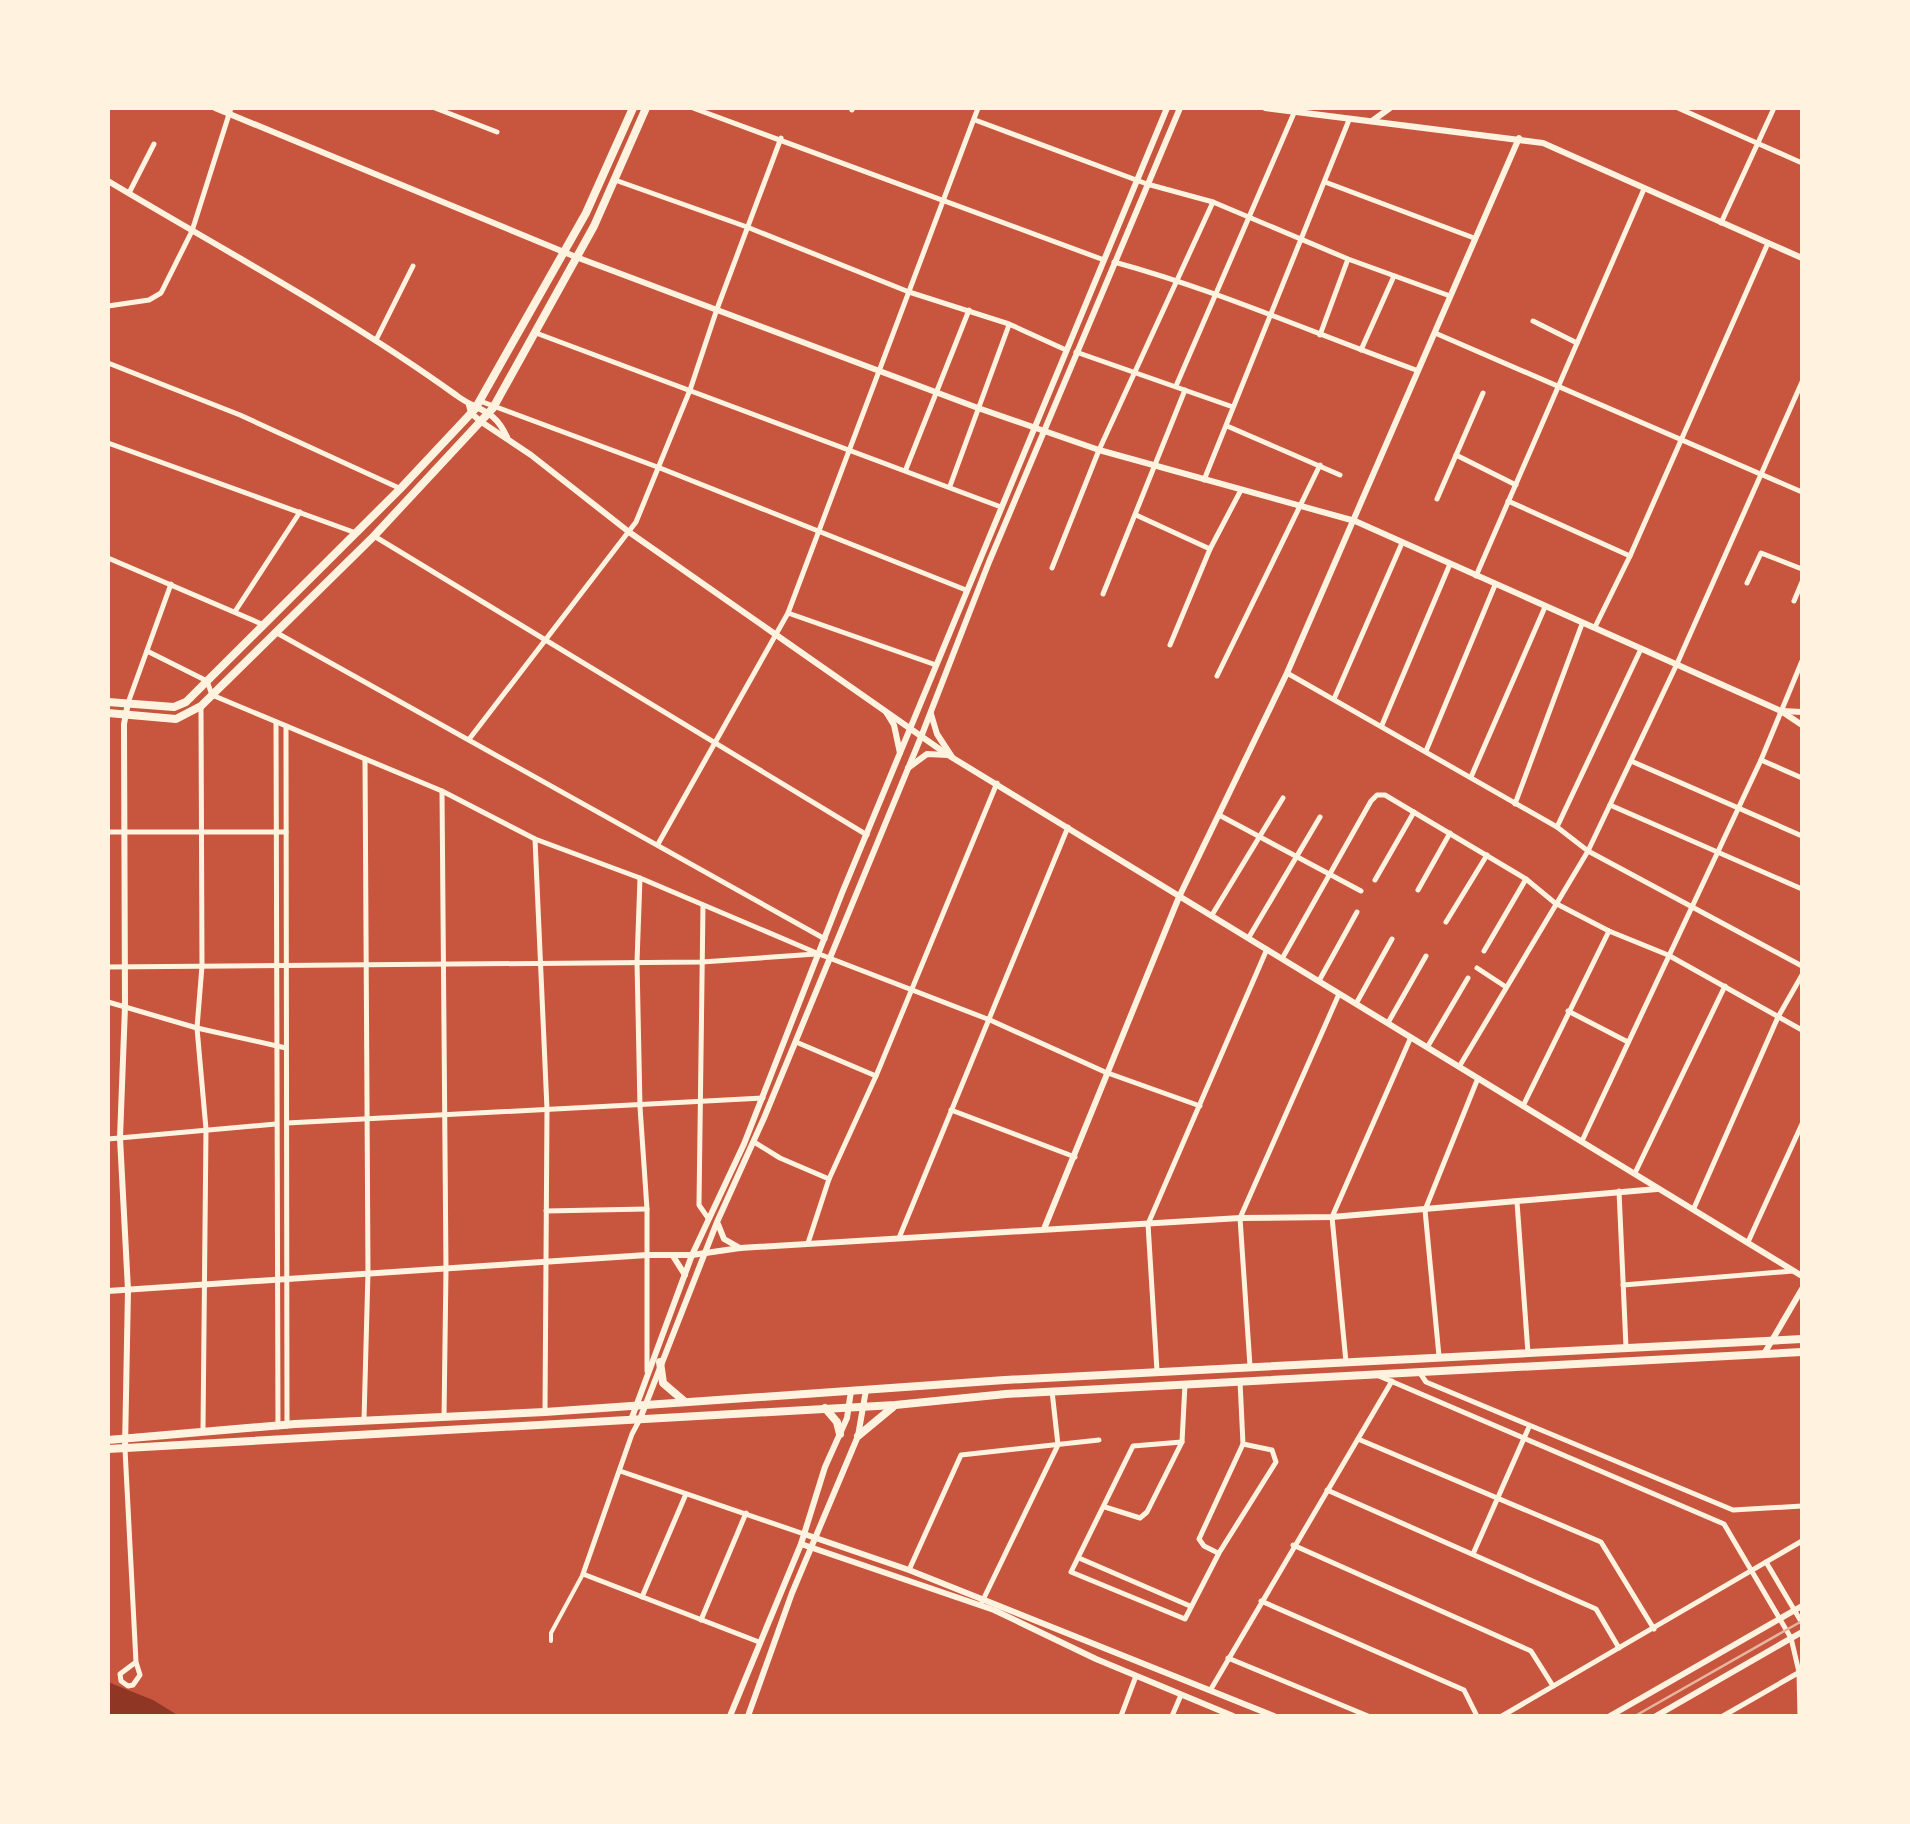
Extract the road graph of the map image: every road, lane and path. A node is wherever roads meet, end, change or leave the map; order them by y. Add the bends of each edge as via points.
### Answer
1 (216, 108) edge
2 (434, 108) edge
3 (633, 108) edge
4 (646, 108) edge
5 (693, 108) edge
6 (978, 108) edge
7 (1167, 108) edge
8 (1180, 108) edge
9 (1265, 108) edge
10 (1390, 108) edge
11 (1678, 108) edge
12 (1774, 108) edge
13 (229, 110) edge
14 (1294, 113) junction
15 (974, 119) junction
16 (1349, 120) junction
17 (1372, 122) junction
18 (497, 132) dead end
19 (781, 138) junction
20 (1519, 138) junction
21 (154, 144) dead end
22 (1758, 144) junction
23 (1802, 163) edge
24 (614, 180) junction
25 (1137, 180) junction
26 (108, 181) edge
27 (1325, 182) junction
28 (1147, 184) junction
29 (1644, 188) junction
30 (128, 193) junction
31 (944, 202) junction
32 (1213, 202) junction
33 (1251, 220) junction
34 (1721, 223) junction
35 (748, 227) junction
36 (192, 231) junction
37 (1474, 238) junction
38 (1300, 240) junction
39 (1768, 243) junction
40 (565, 251) junction
41 (576, 257) junction
42 (1802, 258) edge
43 (1348, 259) junction
44 (1109, 261) junction
45 (413, 266) dead end
46 (1394, 276) junction
47 (1178, 280) junction
48 (909, 292) junction
49 (1219, 294) junction
50 (1450, 296) junction
51 (108, 306) edge
52 (716, 308) junction
53 (969, 310) junction
54 (1270, 317) junction
55 (1533, 321) dead end
56 (1009, 324) junction
57 (534, 332) junction
58 (1435, 333) junction
59 (1320, 335) junction
60 (376, 340) junction
61 (1577, 344) junction
62 (1066, 350) junction
63 (1361, 350) junction
64 (1076, 352) junction
65 (108, 363) edge
66 (880, 370) junction
67 (1416, 370) junction
68 (1133, 372) junction
69 (1802, 382) edge
70 (1176, 386) junction
71 (1558, 387) junction
72 (690, 390) junction
73 (1185, 390) junction
74 (936, 392) junction
75 (1483, 392) dead end
76 (474, 406) junction
77 (1233, 407) junction
78 (978, 408) junction
79 (491, 410) junction
80 (480, 421) junction
81 (1226, 426) junction
82 (1035, 427) junction
83 (1045, 432) junction
84 (1682, 439) junction
85 (509, 440) junction
86 (108, 443) edge
87 (1099, 450) junction
88 (848, 451) junction
89 (1456, 455) junction
90 (1156, 464) junction
91 (1320, 465) junction
92 (660, 468) junction
93 (906, 469) junction
94 (1762, 474) junction
95 (1340, 475) dead end
96 (1204, 480) junction
97 (1516, 485) junction
98 (950, 486) junction
99 (400, 488) junction
100 (1241, 490) junction
101 (1802, 492) edge
102 (1437, 499) dead end
103 (1508, 501) junction
104 (1299, 505) junction
105 (1002, 507) junction
106 (300, 512) junction
107 (1136, 516) junction
108 (1355, 522) junction
109 (817, 530) junction
110 (629, 532) junction
111 (356, 534) junction
112 (374, 536) junction
113 (1402, 542) junction
114 (1210, 548) junction
115 (1630, 556) junction
116 (108, 558) edge
117 (1450, 564) junction
118 (1052, 568) dead end
119 (1802, 569) edge
120 (1476, 576) junction
121 (1747, 582) dead end
122 (1802, 582) edge
123 (171, 584) junction
124 (1495, 584) junction
125 (968, 591) junction
126 (1102, 594) dead end
127 (1794, 601) dead end
128 (1545, 607) junction
129 (235, 612) junction
130 (788, 613) junction
131 (1582, 624) junction
132 (264, 625) junction
133 (1594, 630) junction
134 (274, 632) junction
135 (776, 636) junction
136 (546, 641) junction
137 (1170, 644) dead end
138 (1640, 650) junction
139 (147, 651) junction
140 (1802, 660) edge
141 (936, 665) junction
142 (1676, 666) junction
143 (1287, 673) junction
144 (1217, 676) dead end
145 (207, 681) junction
146 (212, 696) junction
147 (1334, 699) junction
148 (108, 702) edge
149 (128, 703) junction
150 (202, 706) junction
151 (930, 711) junction
152 (1780, 711) junction
153 (886, 712) junction
154 (1802, 712) edge
155 (108, 713) edge
156 (124, 715) junction
157 (276, 722) junction
158 (1802, 725) edge
159 (286, 726) junction
160 (1382, 726) junction
161 (911, 730) junction
162 (921, 736) junction
163 (470, 738) junction
164 (714, 744) junction
165 (1426, 751) junction
166 (950, 756) junction
167 (365, 758) junction
168 (1631, 760) junction
169 (1761, 760) junction
170 (898, 762) junction
171 (907, 768) junction
172 (1471, 777) junction
173 (1802, 778) edge
174 (996, 783) junction
175 (442, 791) junction
176 (1283, 798) dead end
177 (1515, 804) junction
178 (1610, 805) junction
179 (1738, 807) junction
180 (1414, 812) junction
181 (1219, 815) junction
182 (1320, 817) dead end
183 (1557, 827) junction
184 (1068, 828) junction
185 (108, 832) edge
186 (124, 832) junction
187 (202, 832) junction
188 (276, 832) junction
189 (286, 832) junction
190 (1450, 833) junction
191 (867, 836) junction
192 (1260, 836) junction
193 (1802, 836) edge
194 (535, 839) junction
195 (658, 844) junction
196 (1588, 851) junction
197 (1717, 852) junction
198 (1487, 855) junction
199 (1297, 856) junction
200 (1330, 874) junction
201 (640, 878) junction
202 (1526, 879) junction
203 (1374, 880) dead end
204 (1361, 890) dead end
205 (1418, 890) dead end
206 (1802, 890) edge
207 (1179, 898) junction
208 (1555, 902) junction
209 (1692, 904) junction
210 (703, 905) junction
211 (1357, 912) dead end
212 (1212, 916) junction
213 (1446, 922) dead end
214 (1609, 931) junction
215 (1248, 937) junction
216 (826, 939) junction
217 (1392, 939) dead end
218 (1268, 948) junction
219 (1484, 951) dead end
220 (819, 954) junction
221 (1668, 955) junction
222 (1426, 956) dead end
223 (1283, 957) junction
224 (830, 958) junction
225 (637, 962) junction
226 (702, 962) junction
227 (541, 963) junction
228 (276, 964) junction
229 (286, 964) junction
230 (442, 965) junction
231 (202, 966) junction
232 (1802, 966) edge
233 (108, 967) edge
234 (364, 967) junction
235 (124, 968) junction
236 (1477, 968) dead end
237 (1802, 975) edge
238 (1468, 978) dead end
239 (1320, 980) junction
240 (1724, 986) junction
241 (1506, 987) junction
242 (912, 988) junction
243 (1340, 991) junction
244 (108, 1002) edge
245 (1357, 1002) junction
246 (125, 1007) junction
247 (1568, 1011) junction
248 (1778, 1017) junction
249 (990, 1020) junction
250 (1390, 1022) junction
251 (197, 1028) junction
252 (1802, 1030) edge
253 (1411, 1035) junction
254 (794, 1042) junction
255 (1628, 1042) junction
256 (276, 1045) junction
257 (1428, 1046) junction
258 (286, 1048) junction
259 (1459, 1067) junction
260 (1105, 1072) junction
261 (876, 1076) junction
262 (1478, 1078) junction
263 (763, 1098) junction
264 (700, 1101) junction
265 (640, 1106) junction
266 (1200, 1106) junction
267 (1523, 1106) junction
268 (547, 1108) junction
269 (951, 1110) junction
270 (445, 1114) junction
271 (366, 1119) junction
272 (286, 1123) junction
273 (276, 1124) junction
274 (1802, 1124) edge
275 (206, 1130) junction
276 (120, 1138) junction
277 (108, 1139) edge
278 (1582, 1141) junction
279 (754, 1142) junction
280 (1074, 1157) junction
281 (1635, 1173) junction
282 (829, 1180) junction
283 (1661, 1189) junction
284 (1619, 1192) junction
285 (1517, 1202) junction
286 (647, 1208) junction
287 (1694, 1208) junction
288 (1425, 1210) junction
289 (546, 1211) junction
290 (1332, 1216) junction
291 (708, 1218) junction
292 (1240, 1218) junction
293 (718, 1222) junction
294 (1148, 1224) junction
295 (1044, 1228) junction
296 (899, 1238) junction
297 (1748, 1242) junction
298 (808, 1243) junction
299 (740, 1248) junction
300 (706, 1253) junction
301 (648, 1255) junction
302 (692, 1255) junction
303 (673, 1256) junction
304 (548, 1262) junction
305 (446, 1268) junction
306 (1793, 1271) junction
307 (368, 1272) junction
308 (685, 1275) junction
309 (286, 1276) junction
310 (1802, 1276) edge
311 (276, 1278) junction
312 (204, 1285) junction
313 (1624, 1285) junction
314 (1802, 1289) edge
315 (128, 1290) junction
316 (108, 1291) edge
317 (1802, 1338) edge
318 (1772, 1340) junction
319 (1626, 1348) junction
320 (1528, 1352) junction
321 (1802, 1352) edge
322 (1764, 1354) junction
323 (1439, 1356) junction
324 (660, 1362) junction
325 (1346, 1362) junction
326 (1250, 1366) junction
327 (1419, 1370) junction
328 (646, 1371) junction
329 (1157, 1371) junction
330 (1371, 1373) junction
331 (1240, 1381) junction
332 (1392, 1381) junction
333 (1184, 1384) junction
334 (866, 1389) junction
335 (851, 1390) junction
336 (1052, 1391) junction
337 (684, 1400) junction
338 (640, 1406) junction
339 (866, 1406) junction
340 (895, 1406) junction
341 (850, 1407) junction
342 (825, 1408) junction
343 (544, 1412) junction
344 (444, 1418) junction
345 (636, 1420) junction
346 (364, 1423) junction
347 (282, 1426) junction
348 (1529, 1427) junction
349 (204, 1433) junction
350 (840, 1434) junction
351 (858, 1436) junction
352 (1524, 1438) junction
353 (1358, 1439) junction
354 (108, 1440) edge
355 (1099, 1440) dead end
356 (1182, 1442) junction
357 (125, 1444) junction
358 (1242, 1444) junction
359 (1058, 1445) junction
360 (108, 1449) edge
361 (620, 1472) junction
362 (1327, 1490) junction
363 (686, 1494) junction
364 (1497, 1497) junction
365 (1802, 1506) edge
366 (1104, 1507) junction
367 (1733, 1510) junction
368 (746, 1512) junction
369 (1724, 1524) junction
370 (804, 1534) junction
371 (816, 1538) junction
372 (1802, 1541) edge
373 (801, 1544) junction
374 (1294, 1545) junction
375 (811, 1549) junction
376 (1219, 1553) junction
377 (1472, 1554) junction
378 (1079, 1558) junction
379 (1766, 1562) junction
380 (909, 1570) junction
381 (1753, 1570) junction
382 (582, 1574) junction
383 (642, 1597) junction
384 (1261, 1601) junction
385 (982, 1602) junction
386 (1190, 1606) junction
387 (1799, 1608) edge
388 (1779, 1619) junction
389 (701, 1620) junction
390 (1802, 1623) edge
391 (1654, 1628) junction
392 (1802, 1632) edge
393 (1791, 1638) junction
394 (550, 1641) dead end
395 (759, 1642) junction
396 (1619, 1648) junction
397 (1228, 1658) junction
398 (136, 1662) junction
399 (1801, 1672) edge
400 (1136, 1676) junction
401 (1553, 1687) junction
402 (1211, 1689) junction
403 (1181, 1696) junction
404 (730, 1716) edge
405 (748, 1716) edge
406 (1121, 1716) edge
407 (1172, 1716) edge
408 (1230, 1716) edge
409 (1274, 1716) edge
410 (1368, 1716) edge
411 (1478, 1716) edge
412 (1502, 1716) edge
413 (1610, 1716) edge
414 (1656, 1716) edge
415 (1722, 1716) edge
416 (1800, 1716) edge

1 - 13 street
2 - 18 street
3 - 40 main road
4 - 24 main road
5 - 19 street
6 - 15 street
7 - 25 street
8 - 28 street
9 - 14 street
10 - 17 street
11 - 22 street
12 - 22 street
13 - 36 street
13 - 40 street
14 - 16 street
14 - 33 street
15 - 25 street
15 - 31 street
16 - 17 street
16 - 27 street
17 - 20 street
19 - 31 street
19 - 35 street
20 - 29 street
20 - 37 street
21 - 30 street
22 - 23 street
22 - 34 street
24 - 35 street
24 - 41 main road
25 - 28 street
25 - 44 street
26 - 30 street
27 - 37 street
27 - 38 street
28 - 32 street
28 - 44 street
29 - 34 street
29 - 61 street
30 - 36 street
31 - 44 street
31 - 48 street
32 - 33 street
32 - 47 street
33 - 38 street
33 - 49 street
34 - 39 street
35 - 48 street
35 - 52 street
36 - 51 street via 160,293
36 - 60 street
37 - 50 street
38 - 43 street
38 - 54 street
39 - 42 street
39 - 84 street
40 - 41 street
40 - 76 main road
41 - 52 street
41 - 57 main road
43 - 46 street
43 - 59 street
44 - 47 street
44 - 62 street
44 - 64 street
45 - 60 street
46 - 50 street
46 - 63 street
47 - 49 street
47 - 68 street
48 - 53 street
48 - 66 street
49 - 54 street
49 - 70 street
50 - 58 street
52 - 66 street
52 - 72 street
53 - 56 street
53 - 74 street
54 - 59 street
54 - 77 street
55 - 61 street
56 - 62 street
56 - 78 street
57 - 72 street
57 - 79 main road
58 - 67 street
58 - 71 street
59 - 63 street
60 - 76 street
61 - 71 street
62 - 82 street
63 - 67 street
64 - 68 street
64 - 83 street
65 - 99 street
66 - 74 street
66 - 88 street
67 - 108 street
68 - 70 street
68 - 87 street
69 - 94 street
70 - 73 street
71 - 84 street
71 - 97 street
72 - 88 street
72 - 92 street
73 - 77 street
73 - 90 street
74 - 78 street
74 - 93 street
75 - 89 street
76 - 79 street
76 - 80 street
76 - 99 main road
77 - 81 street
78 - 82 street
78 - 98 street
79 - 80 main road
79 - 85 street
79 - 92 street
80 - 85 street
80 - 112 main road
81 - 91 street
81 - 96 street
82 - 83 street
82 - 105 street
83 - 87 street
83 - 151 street
84 - 94 street
84 - 115 street
85 - 110 street
86 - 106 street
87 - 90 street
87 - 118 street
88 - 93 street
88 - 109 street
89 - 97 street
89 - 102 street
90 - 96 street
90 - 107 street
91 - 95 street
91 - 104 street
92 - 109 street
92 - 110 street
93 - 98 street
94 - 101 street
94 - 142 street
96 - 100 street
97 - 103 street
98 - 105 street
99 - 111 main road
100 - 104 street
100 - 114 street
103 - 115 street
103 - 120 street
104 - 108 street
104 - 144 street
105 - 125 street
106 - 111 street
106 - 129 street
107 - 114 street
107 - 126 street
108 - 113 street
108 - 143 street
109 - 125 street
109 - 130 street
110 - 135 street
110 - 136 street
111 - 132 main road
112 - 134 main road
112 - 136 street
113 - 117 street
113 - 147 street
114 - 137 street
115 - 133 street
116 - 123 street
117 - 120 street
117 - 160 street
119 - 121 street via 1760,553
120 - 124 street
122 - 127 street
123 - 129 street
123 - 139 street
124 - 128 street
124 - 165 street
125 - 141 street
128 - 131 street
128 - 172 street
129 - 132 street
130 - 135 street
130 - 141 street
131 - 133 street
131 - 177 street
132 - 145 main road
133 - 138 street
134 - 146 main road
134 - 163 street
135 - 153 street
135 - 164 street
136 - 163 street
136 - 164 street
138 - 142 street
138 - 183 street
139 - 145 street
139 - 149 street
140 - 152 street
141 - 161 street
142 - 152 street
142 - 168 street
143 - 147 street
143 - 181 street
145 - 146 street
145 - 149 main road via 174,707
146 - 150 main road
146 - 157 street
147 - 160 street
148 - 149 main road
149 - 156 street
150 - 156 main road via 176,719
150 - 187 street
151 - 162 street
151 - 166 street
152 - 154 street
152 - 158 street
152 - 169 street
153 - 161 street
153 - 170 street via 897,736
155 - 156 main road
156 - 186 street
157 - 159 street
157 - 188 street
159 - 167 street
159 - 189 street
160 - 165 street
161 - 162 street
161 - 170 street
162 - 166 street
162 - 171 street
163 - 195 street
164 - 191 street
164 - 195 street
165 - 172 street
166 - 171 street via 927,754
166 - 174 street
167 - 175 street
167 - 234 street
168 - 178 street
168 - 179 street
169 - 173 street
169 - 179 street
170 - 191 street
171 - 224 street
172 - 177 street
174 - 184 street
174 - 242 street
175 - 194 street
175 - 230 street
176 - 192 street
177 - 183 street
178 - 196 street
178 - 197 street
179 - 193 street
179 - 197 street
180 - 190 street
180 - 200 street via 1377,795
180 - 203 street
181 - 192 street
181 - 207 street
182 - 199 street
183 - 196 street
184 - 207 street
184 - 249 street
185 - 186 street
186 - 187 street
186 - 235 street
187 - 188 street
187 - 231 street
188 - 189 street
188 - 228 street
189 - 229 street
190 - 198 street
190 - 205 street
191 - 216 street
192 - 199 street
192 - 212 street
194 - 201 street
194 - 227 street
195 - 216 street
196 - 208 street
196 - 209 street
197 - 206 street
197 - 209 street
198 - 202 street
198 - 213 street
199 - 200 street
199 - 215 street
200 - 204 street
200 - 223 street
201 - 210 street
201 - 225 street
202 - 208 street
202 - 219 street
207 - 212 street
207 - 260 street
208 - 214 street
208 - 241 street
209 - 221 street
209 - 232 street
210 - 220 street
210 - 226 street
211 - 239 street
212 - 215 street
214 - 221 street
214 - 247 street
215 - 218 street
216 - 220 street
217 - 245 street
218 - 223 street
218 - 266 street
220 - 224 street
220 - 226 street
220 - 263 street
221 - 240 street
221 - 255 street
222 - 250 street
223 - 239 street
224 - 242 street
224 - 254 street
225 - 226 street
225 - 227 street
225 - 265 street
226 - 264 street
227 - 230 street
227 - 268 street
228 - 229 street
228 - 231 street
228 - 256 street
229 - 234 street
229 - 258 street
230 - 234 street
230 - 270 street
231 - 235 street
231 - 251 street
233 - 235 street
234 - 271 street
235 - 246 street
236 - 241 street
237 - 248 street
238 - 257 street
239 - 243 street
240 - 248 street
240 - 281 street
241 - 259 street
242 - 249 street
242 - 261 street
243 - 245 street
243 - 292 street
244 - 246 street
245 - 250 street
246 - 251 street
246 - 276 street
247 - 255 street
247 - 267 street
248 - 252 street
248 - 287 street
249 - 260 street
249 - 269 street
250 - 253 street
251 - 256 street
251 - 275 street
253 - 257 street
253 - 290 street
254 - 261 street
254 - 279 street
255 - 278 street
256 - 258 street
256 - 273 street
257 - 259 street
258 - 272 street
259 - 262 street
260 - 266 street
260 - 280 street
261 - 282 street
262 - 267 street
262 - 288 street
263 - 264 street
263 - 291 street
264 - 265 street
264 - 291 street via 698,1206
265 - 268 street
265 - 286 street
266 - 294 street
267 - 278 street
268 - 270 street
268 - 289 street
269 - 280 street
269 - 296 street
270 - 271 street
270 - 305 street
271 - 272 street
271 - 307 street
272 - 273 street
272 - 309 street
273 - 275 street
273 - 311 street
274 - 297 street
275 - 276 street
275 - 312 street
276 - 277 street
276 - 315 street
278 - 281 street
279 - 282 street
279 - 293 street
280 - 295 street
281 - 283 street
282 - 298 street
283 - 284 street
283 - 287 street
284 - 285 street
284 - 313 street
285 - 288 street
285 - 320 street
286 - 289 street
286 - 301 street
287 - 297 street
288 - 290 street
288 - 323 street
289 - 304 street
290 - 292 street
290 - 325 street
291 - 302 street
292 - 294 street
292 - 326 street
293 - 299 street via 724,1239
293 - 300 street
294 - 295 street
294 - 329 street
295 - 296 street
296 - 298 street
297 - 306 street
298 - 299 street
299 - 300 street
300 - 302 street
300 - 324 street
301 - 303 street
301 - 304 street
301 - 328 street
302 - 303 street
302 - 308 street
303 - 308 street
304 - 305 street
304 - 343 street
305 - 307 street
305 - 344 street
306 - 310 street
306 - 313 street
307 - 309 street
307 - 346 street
308 - 328 street
309 - 311 street
309 - 347 street
311 - 312 street
311 - 347 street
312 - 315 street
312 - 349 street
313 - 319 street
314 - 318 street
315 - 316 street
315 - 357 street
317 - 318 main road
318 - 319 main road
318 - 322 street
319 - 320 main road
320 - 323 main road
321 - 322 main road
322 - 327 main road
323 - 325 main road
324 - 337 main road via 663,1383
324 - 338 street
325 - 326 main road
326 - 329 main road
327 - 330 main road
327 - 348 street via 1426,1382
328 - 338 street
329 - 334 main road
330 - 331 main road
330 - 332 street
331 - 333 main road
331 - 358 street
332 - 352 street
332 - 353 street
333 - 336 main road
333 - 356 street
334 - 335 main road
334 - 339 street
335 - 337 main road
335 - 341 street
336 - 340 main road
336 - 359 street
337 - 338 main road
338 - 343 main road
338 - 345 street
339 - 340 main road
339 - 341 main road
339 - 351 street
340 - 351 main road
341 - 342 main road
341 - 350 street
342 - 345 main road
342 - 350 main road
343 - 344 main road
344 - 346 main road
345 - 357 main road
345 - 361 street
346 - 347 main road
347 - 349 main road
348 - 352 street
348 - 367 street
349 - 357 main road
350 - 370 street
351 - 371 street
352 - 364 street
352 - 369 street
353 - 362 street
353 - 364 street
354 - 357 main road
355 - 359 street
356 - 366 street via 1132,1446
356 - 366 street via 1144,1516
357 - 360 main road
357 - 398 street
358 - 376 street via 1201,1528 1204,1546
358 - 376 street via 1272,1450 1276,1462
359 - 380 street via 961,1455
359 - 385 street
361 - 363 street
361 - 382 street
362 - 374 street
362 - 377 street
363 - 368 street
363 - 383 street
364 - 377 street
364 - 391 street via 1601,1542
365 - 367 street
366 - 378 street
367 - 369 street
368 - 370 street
368 - 389 street
369 - 381 street
370 - 371 street
370 - 373 street
371 - 375 street
371 - 380 street
372 - 379 street
373 - 375 street
373 - 395 street
374 - 384 street
374 - 401 street via 1531,1651
375 - 385 street
375 - 405 street
376 - 386 street
377 - 396 street via 1596,1609
378 - 386 street
378 - 386 street via 1072,1572 1185,1619
379 - 381 street
379 - 387 street
380 - 385 street
381 - 388 street
381 - 391 street
382 - 383 street
382 - 394 street
383 - 389 street
384 - 397 street
384 - 411 street via 1464,1690
385 - 400 street
385 - 402 street
387 - 388 street
387 - 390 street
388 - 393 street
388 - 413 street
389 - 395 street
391 - 396 street
392 - 393 street
393 - 399 street
393 - 414 street
395 - 404 street
396 - 401 street
397 - 402 street
397 - 410 street
398 - 398 street via 120,1674 128,1686 140,1675
399 - 415 street
399 - 416 street
400 - 403 street
400 - 406 street
401 - 412 street
402 - 409 street
403 - 407 street
403 - 408 street

